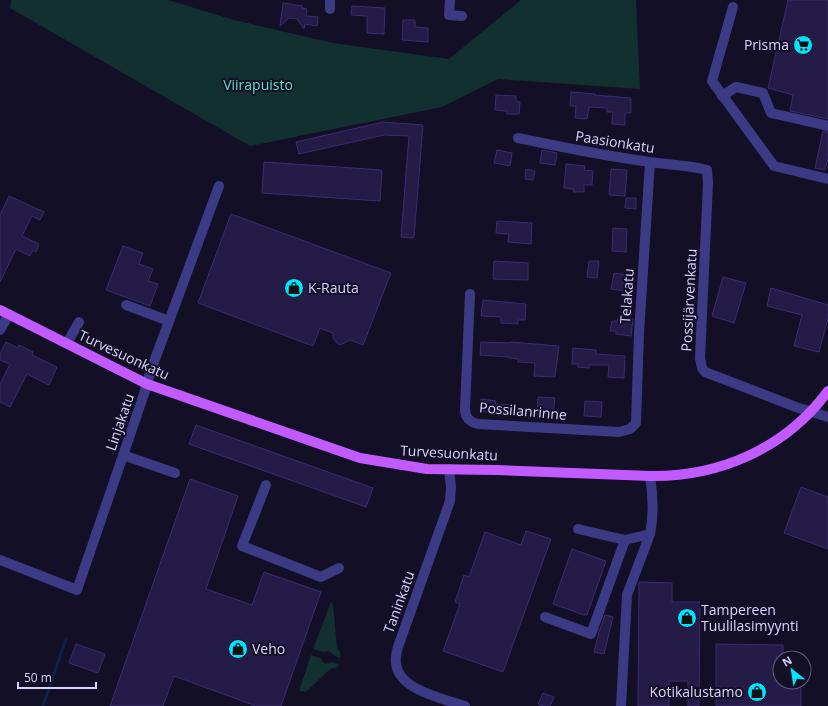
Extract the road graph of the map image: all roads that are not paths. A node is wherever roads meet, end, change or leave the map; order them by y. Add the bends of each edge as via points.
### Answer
1 (450, 0) edge
2 (733, 7) dead end
3 (462, 16) dead end
4 (722, 96) junction
5 (828, 126) edge
6 (518, 138) dead end
7 (650, 162) junction
8 (707, 170) joint
9 (828, 179) edge
10 (219, 186) dead end
11 (470, 294) dead end
12 (126, 305) dead end
13 (5, 312) edge
14 (169, 321) junction
15 (79, 322) dead end
16 (0, 330) edge
17 (67, 343) junction
18 (148, 384) junction
19 (828, 391) edge
20 (811, 412) junction
21 (828, 417) edge
22 (630, 429) joint
23 (123, 455) junction
24 (449, 469) junction
25 (175, 473) dead end
26 (650, 476) junction
27 (266, 485) dead end
28 (578, 529) dead end
29 (650, 534) junction
30 (624, 540) junction
31 (0, 560) edge
32 (339, 568) dead end
33 (545, 617) dead end
34 (465, 706) edge
35 (621, 706) edge

1 - 3 street via 449,16
2 - 4 street via 712,81
4 - 5 street via 736,87 763,93 771,113
4 - 9 street via 774,166
6 - 7 street, Paasionkatu
7 - 8 street, Paasionkatu
7 - 22 street, Telakatu via 636,423
8 - 20 street, Possijärvenkatu via 700,358 702,368 705,372
10 - 14 street, Linjakatu
11 - 22 street, Possilanrinne via 464,409 468,420 485,425 619,432
12 - 14 street
13 - 16 street
13 - 17 main road, Turvesuonkatu
14 - 18 street, Linjakatu
15 - 17 street
17 - 18 main road, Turvesuonkatu
18 - 23 street, Linjakatu
18 - 24 main road, Turvesuonkatu via 360,458 427,469
19 - 20 main road, Turvesuonkatu
20 - 21 street, Possijärvenkatu
20 - 26 main road, Turvesuonkatu via 774,442 740,460 695,473
23 - 25 street
23 - 31 street, Linjakatu via 77,590
24 - 26 main road, Turvesuonkatu
24 - 34 street, Taninkatu via 450,501 399,644 396,664 403,679 416,688
26 - 29 street via 653,511
27 - 32 street via 242,546 321,577
28 - 30 street
29 - 30 street
29 - 35 street via 627,595
30 - 33 street via 592,634

